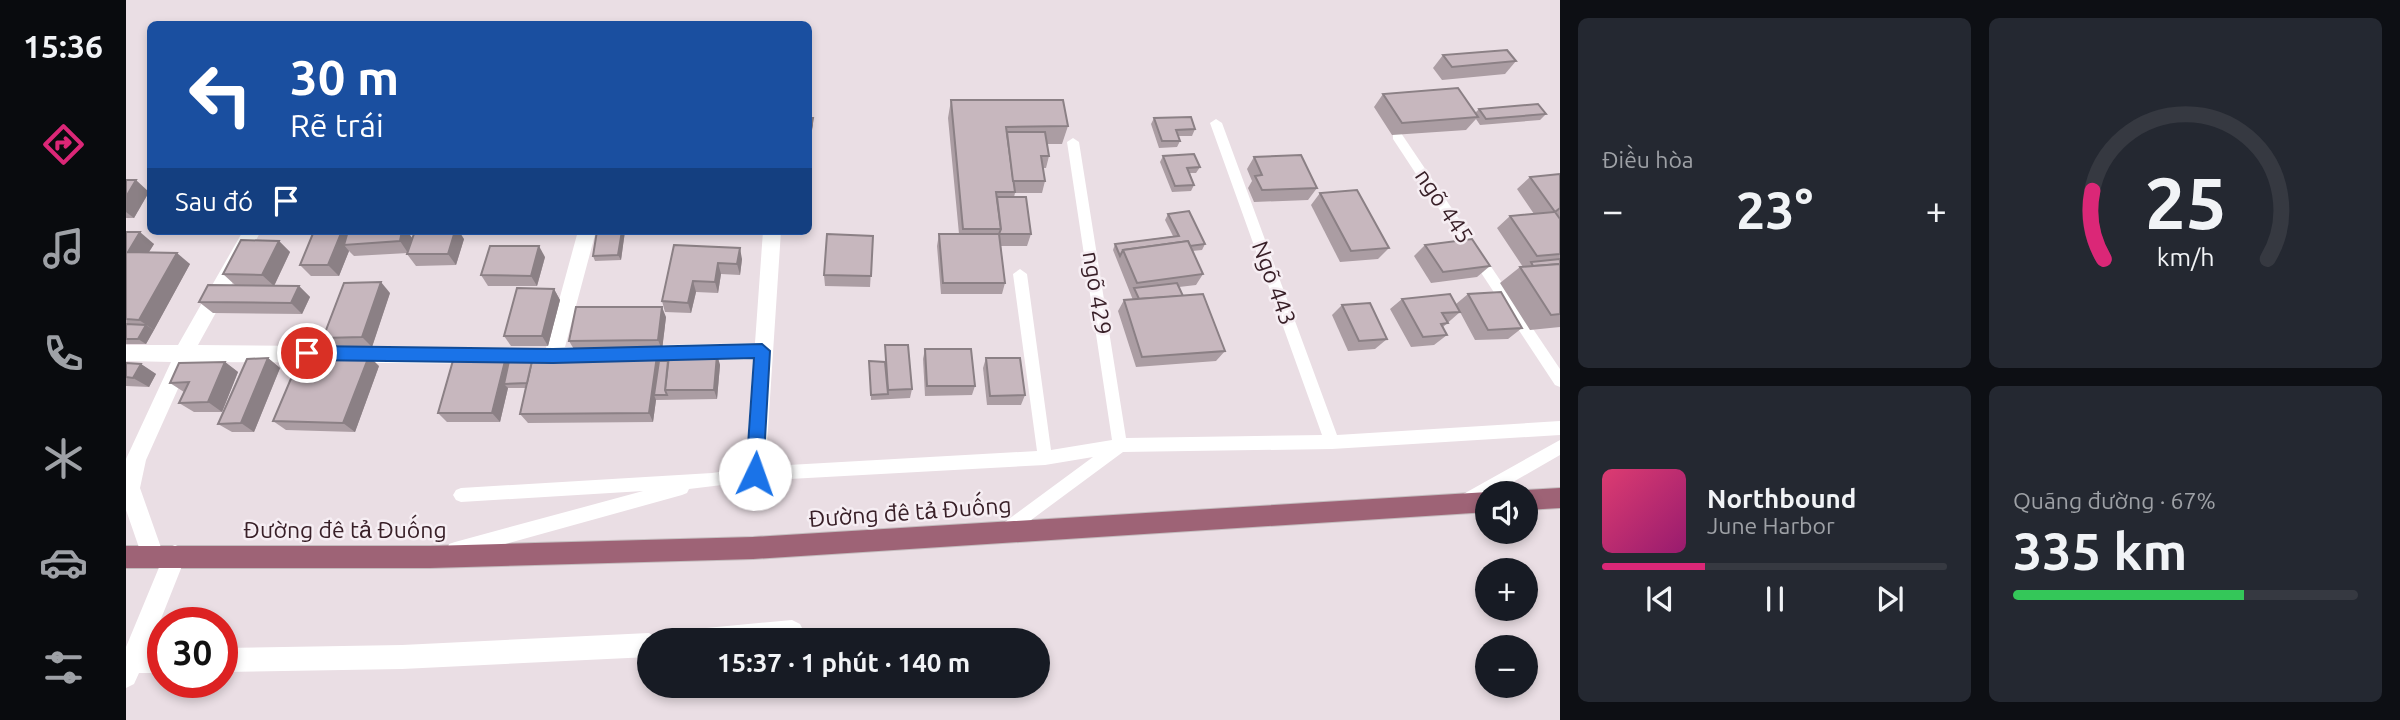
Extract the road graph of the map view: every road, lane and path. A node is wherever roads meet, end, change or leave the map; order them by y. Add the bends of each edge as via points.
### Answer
1 (1216, 124) dead end
2 (1397, 136) dead end
3 (1073, 142) dead end
4 (250, 235) edge
5 (586, 235) edge
6 (772, 235) edge
7 (1020, 274) dead end
8 (762, 351) junction
9 (126, 353) edge
10 (184, 353) junction
11 (553, 356) junction
12 (1560, 382) edge
13 (1560, 428) edge
14 (1332, 442) junction
15 (1120, 445) junction
16 (1560, 447) edge
17 (1045, 458) junction
18 (755, 474) junction
19 (712, 480) junction
20 (461, 495) dead end
21 (1560, 498) edge
22 (1538, 499) edge
23 (1475, 503) edge
24 (1459, 504) junction
25 (1003, 533) junction
26 (164, 556) junction
27 (126, 557) edge
28 (430, 557) junction
29 (637, 646) edge
30 (238, 660) edge
31 (147, 665) edge
32 (129, 669) edge

1 - 14 lane, Ngõ 443
2 - 12 lane, ngõ 445
3 - 15 lane, ngõ 429
4 - 10 street
5 - 11 street
6 - 8 street
7 - 17 lane
8 - 11 street
8 - 18 street
9 - 10 street
10 - 11 street
10 - 26 street via 136,460 129,488
13 - 14 lane
14 - 15 lane
15 - 17 lane
15 - 25 lane
16 - 24 lane
17 - 18 lane
18 - 19 lane
19 - 20 lane
19 - 28 lane
21 - 22 main road
23 - 24 main road, Đường đê tả Đuống
24 - 25 main road, Đường đê tả Đuống
25 - 28 main road, Đường đê tả Đuống via 753,548
26 - 27 main road, Đường đê tả Đuống
26 - 28 main road, Đường đê tả Đuống
26 - 32 street
29 - 30 street
31 - 32 street

